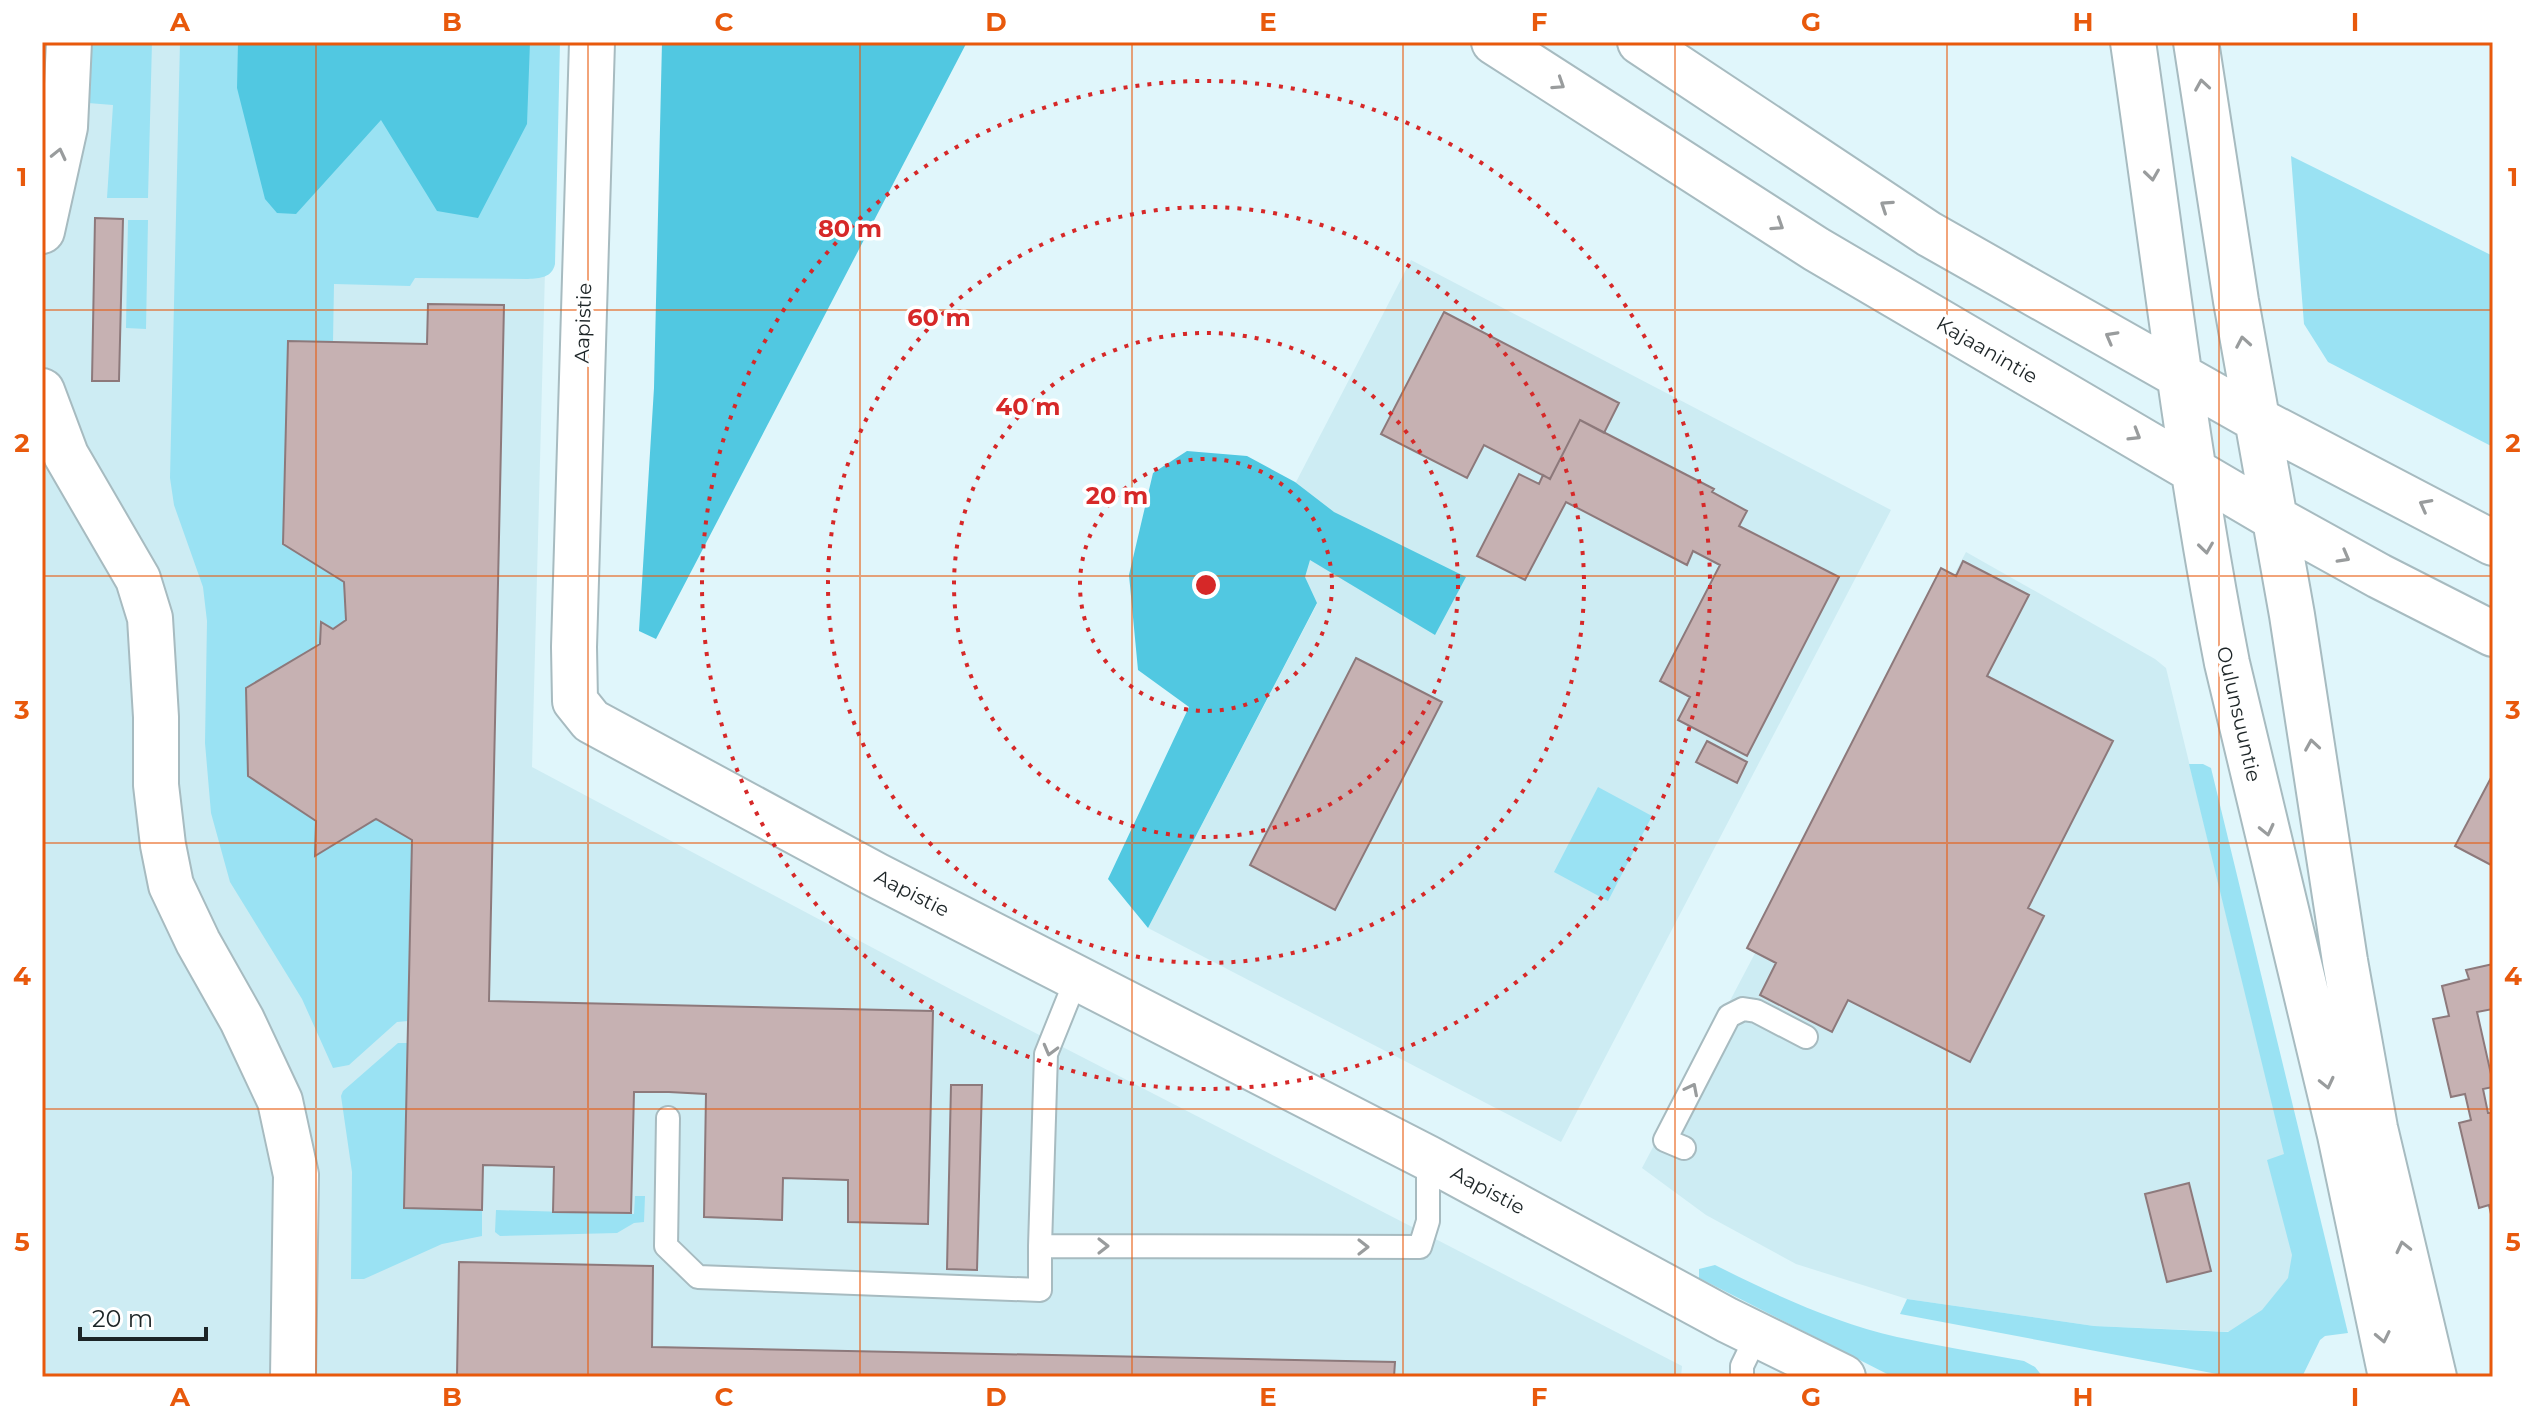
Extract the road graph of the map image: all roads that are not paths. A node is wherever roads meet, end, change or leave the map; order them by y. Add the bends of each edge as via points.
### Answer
1 (69, 42) edge
2 (592, 42) edge
3 (1494, 42) edge
4 (1640, 42) edge
5 (2133, 42) edge
6 (2196, 42) edge
7 (42, 231) edge
8 (2178, 376) junction
9 (42, 391) edge
10 (2256, 419) junction
11 (2195, 471) junction
12 (2276, 519) junction
13 (2493, 543) edge
14 (2493, 634) edge
15 (1077, 977) junction
16 (1806, 1037) dead end
17 (668, 1118) dead end
18 (1684, 1148) dead end
19 (1428, 1158) junction
20 (1040, 1246) junction
21 (1757, 1335) junction
22 (293, 1377) edge
23 (1742, 1377) edge
24 (1843, 1377) edge
25 (2391, 1377) edge
26 (2434, 1377) edge

7 -> 1 main road via 65,127
2 - 15 main road, Aapistie via 575,701 591,721
3 -> 11 main road, Kajaanintie via 1816,249
8 -> 4 main road via 1929,234
5 -> 8 main road, Oulunsuuntie
10 -> 6 main road
8 - 10 main road
8 - 11 main road, Oulunsuuntie
9 - 22 main road via 66,455 138,579 150,618 156,785 171,885 280,1101 296,1175
10 - 12 main road
13 -> 10 main road
11 - 12 main road, Kajaanintie
11 -> 25 main road, Oulunsuuntie via 2227,663 2340,1135
12 -> 14 main road, Kajaanintie
26 -> 12 main road via 2375,1128
15 - 19 main road, Aapistie
15 -> 20 lane via 1046,1054
18 -> 16 lane via 1665,1140 1729,1016 1743,1009 1756,1011
17 - 20 lane via 666,1246 698,1277 1040,1290
20 -> 19 lane via 1420,1247 1428,1221
19 - 21 main road, Aapistie
21 - 23 lane
21 - 24 main road, Aapistie

